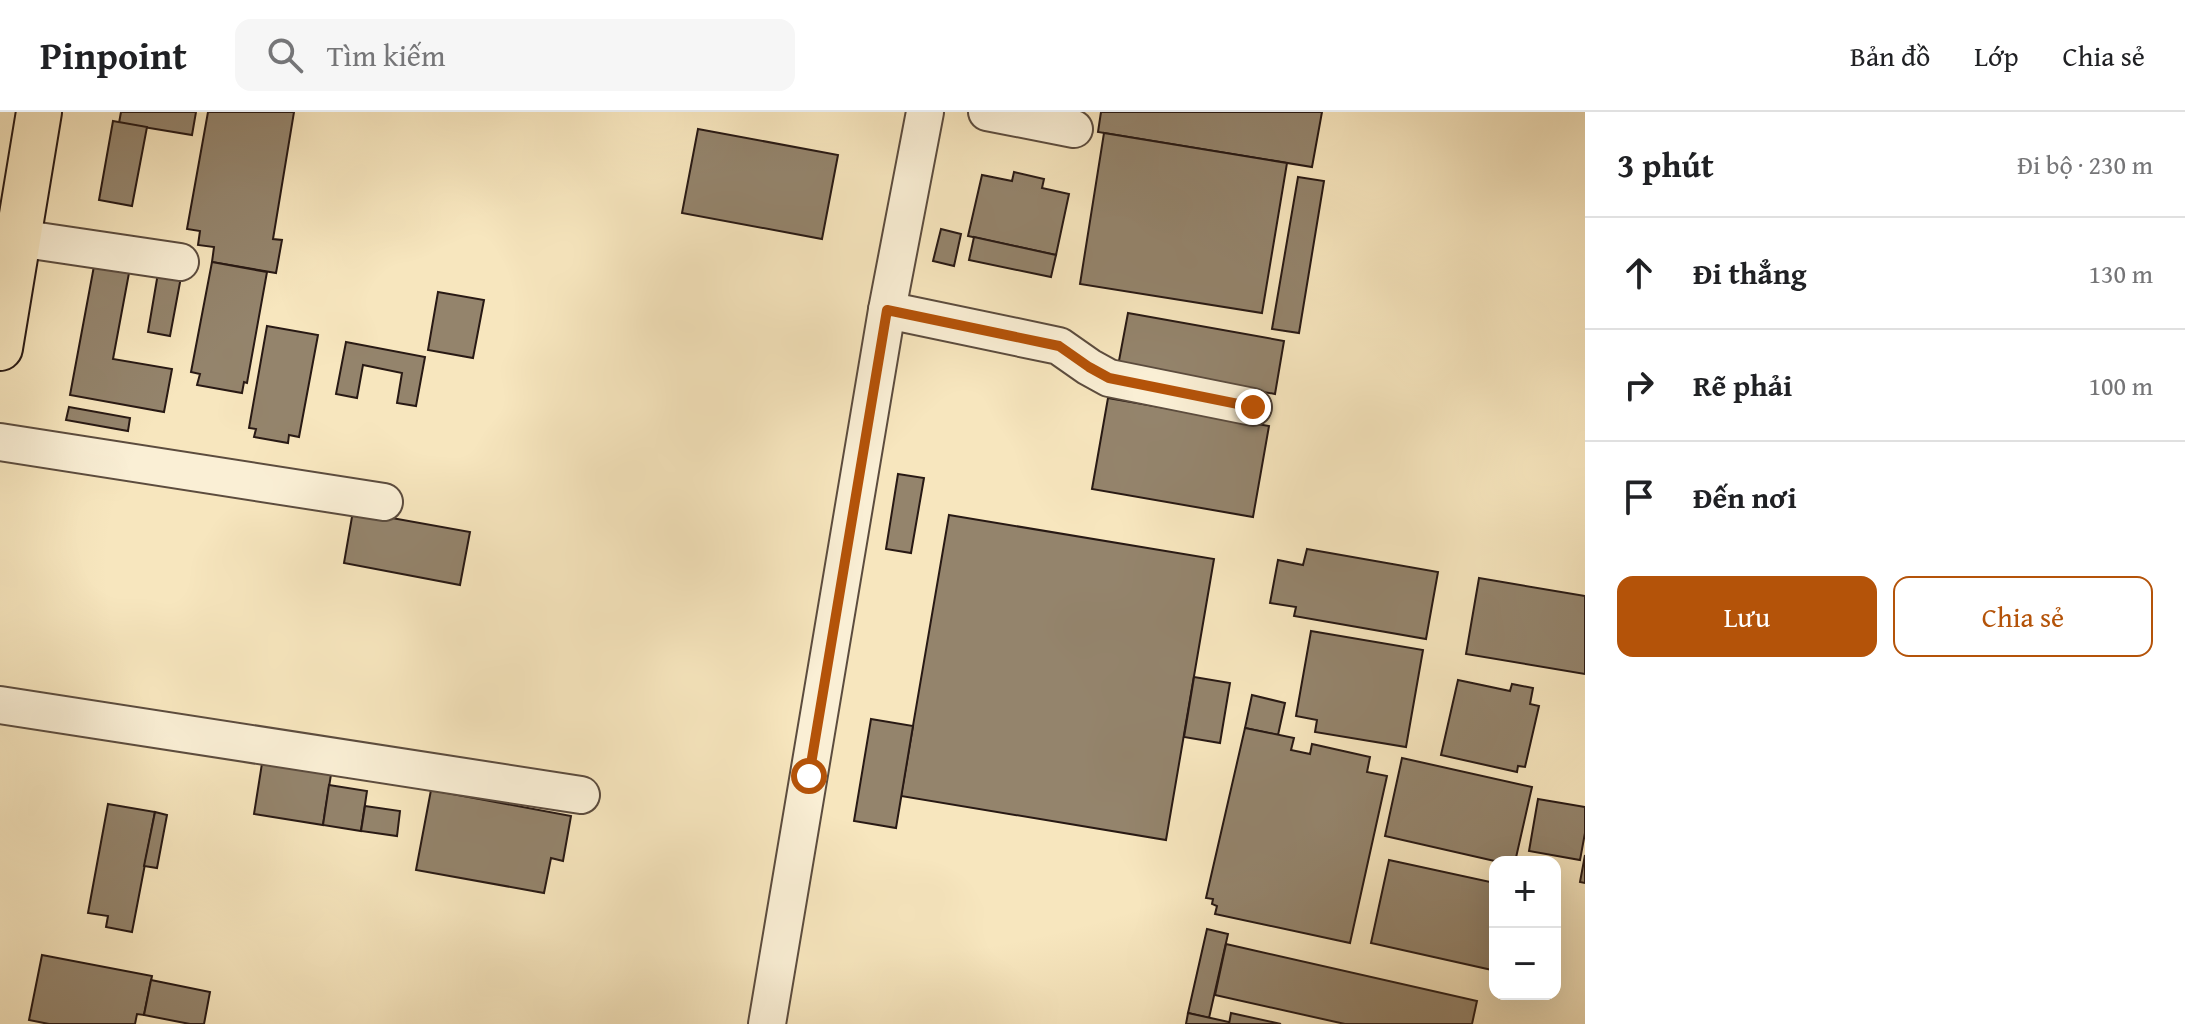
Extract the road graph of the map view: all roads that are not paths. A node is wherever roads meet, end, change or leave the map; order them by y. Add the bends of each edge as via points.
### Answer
1 (39, 112) edge
2 (925, 112) edge
3 (987, 112) edge
4 (1074, 129) dead end
5 (18, 238) junction
6 (180, 262) dead end
7 (887, 310) junction
8 (0, 348) edge
9 (1253, 407) dead end
10 (0, 442) edge
11 (384, 502) dead end
12 (0, 705) edge
13 (581, 795) dead end
14 (767, 1024) edge

1 - 5 main road
2 - 7 lane
3 - 4 lane
5 - 6 lane
5 - 8 main road
7 - 9 lane via 1059,346 1109,378
7 - 14 lane
10 - 11 lane
12 - 13 lane

